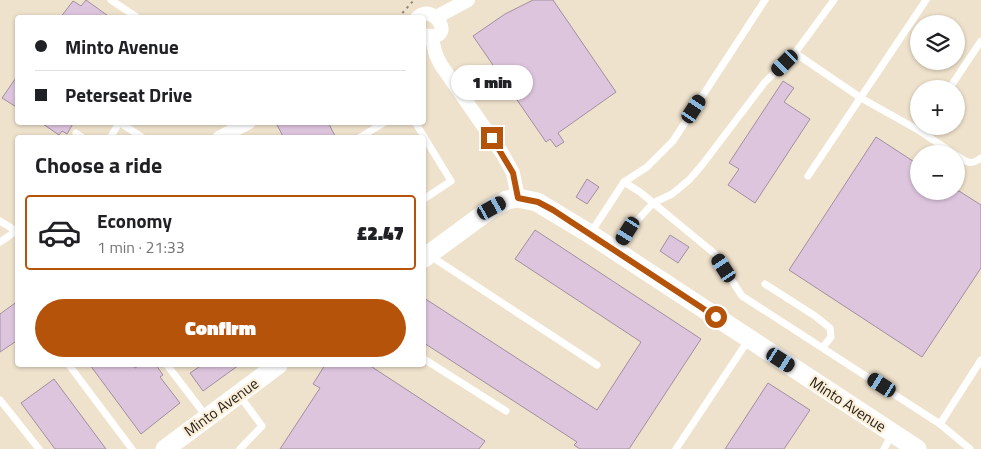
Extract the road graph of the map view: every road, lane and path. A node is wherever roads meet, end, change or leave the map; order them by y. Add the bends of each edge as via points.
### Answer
1 (111, 0) edge
2 (414, 0) edge
3 (468, 0) edge
4 (765, 0) edge
5 (834, 0) edge
6 (926, 0) edge
7 (134, 15) edge
8 (401, 15) edge
9 (418, 15) edge
10 (440, 15) junction
11 (427, 35) edge
12 (981, 41) edge
13 (794, 53) junction
14 (955, 80) edge
15 (861, 98) junction
16 (910, 123) edge
17 (122, 125) edge
18 (241, 125) edge
19 (380, 125) edge
20 (76, 133) dead end
21 (79, 135) edge
22 (138, 135) edge
23 (224, 135) edge
24 (364, 135) edge
25 (930, 135) edge
26 (426, 139) edge
27 (943, 145) edge
28 (981, 158) edge
29 (965, 160) edge
30 (808, 176) dead end
31 (624, 182) junction
32 (426, 198) edge
33 (518, 198) junction
34 (653, 203) junction
35 (0, 221) edge
36 (15, 230) edge
37 (15, 232) edge
38 (590, 234) junction
39 (0, 242) edge
40 (616, 251) junction
41 (426, 256) edge
42 (765, 284) dead end
43 (749, 339) junction
44 (823, 347) junction
45 (426, 360) edge
46 (981, 360) edge
47 (597, 365) dead end
48 (70, 367) edge
49 (169, 367) edge
50 (275, 367) edge
51 (239, 395) junction
52 (0, 400) edge
53 (506, 411) dead end
54 (207, 417) junction
55 (940, 424) junction
56 (888, 441) edge
57 (36, 448) edge
58 (132, 449) edge
59 (165, 449) edge
60 (240, 449) edge
61 (676, 449) edge
62 (917, 449) edge
63 (970, 449) edge

1 - 7 lane
2 - 8 path
3 - 10 street
4 - 31 lane via 673,140 647,166
5 - 13 lane
6 - 15 lane
9 - 10 street via 428,9
10 - 11 street via 441,28 435,34
11 - 33 street via 440,65 508,163
12 - 14 lane
13 - 15 lane
13 - 34 lane via 765,82 689,180 672,194
15 - 16 lane
15 - 30 lane
17 - 22 lane
18 - 23 street
19 - 24 lane
20 - 21 lane
25 - 27 lane
26 - 32 lane via 451,181
28 - 29 lane via 975,162
31 - 34 lane
31 - 38 lane
33 - 38 street, Minto Avenue via 538,202
33 - 41 street via 492,208
34 - 40 lane via 628,231
34 - 44 lane via 714,254 742,296
35 - 36 lane
37 - 39 lane
38 - 40 street, Minto Avenue
40 - 43 street, Minto Avenue
41 - 47 lane
42 - 44 lane via 830,328 831,336
43 - 56 street, Minto Avenue
43 - 61 lane
44 - 55 lane
45 - 53 lane
46 - 55 lane
48 - 58 lane
49 - 54 lane
50 - 51 street, Minto Avenue
51 - 54 street, Minto Avenue
51 - 60 lane via 262,426
52 - 57 lane
54 - 59 street, Minto Avenue
55 - 63 lane
56 - 62 street, Minto Avenue

